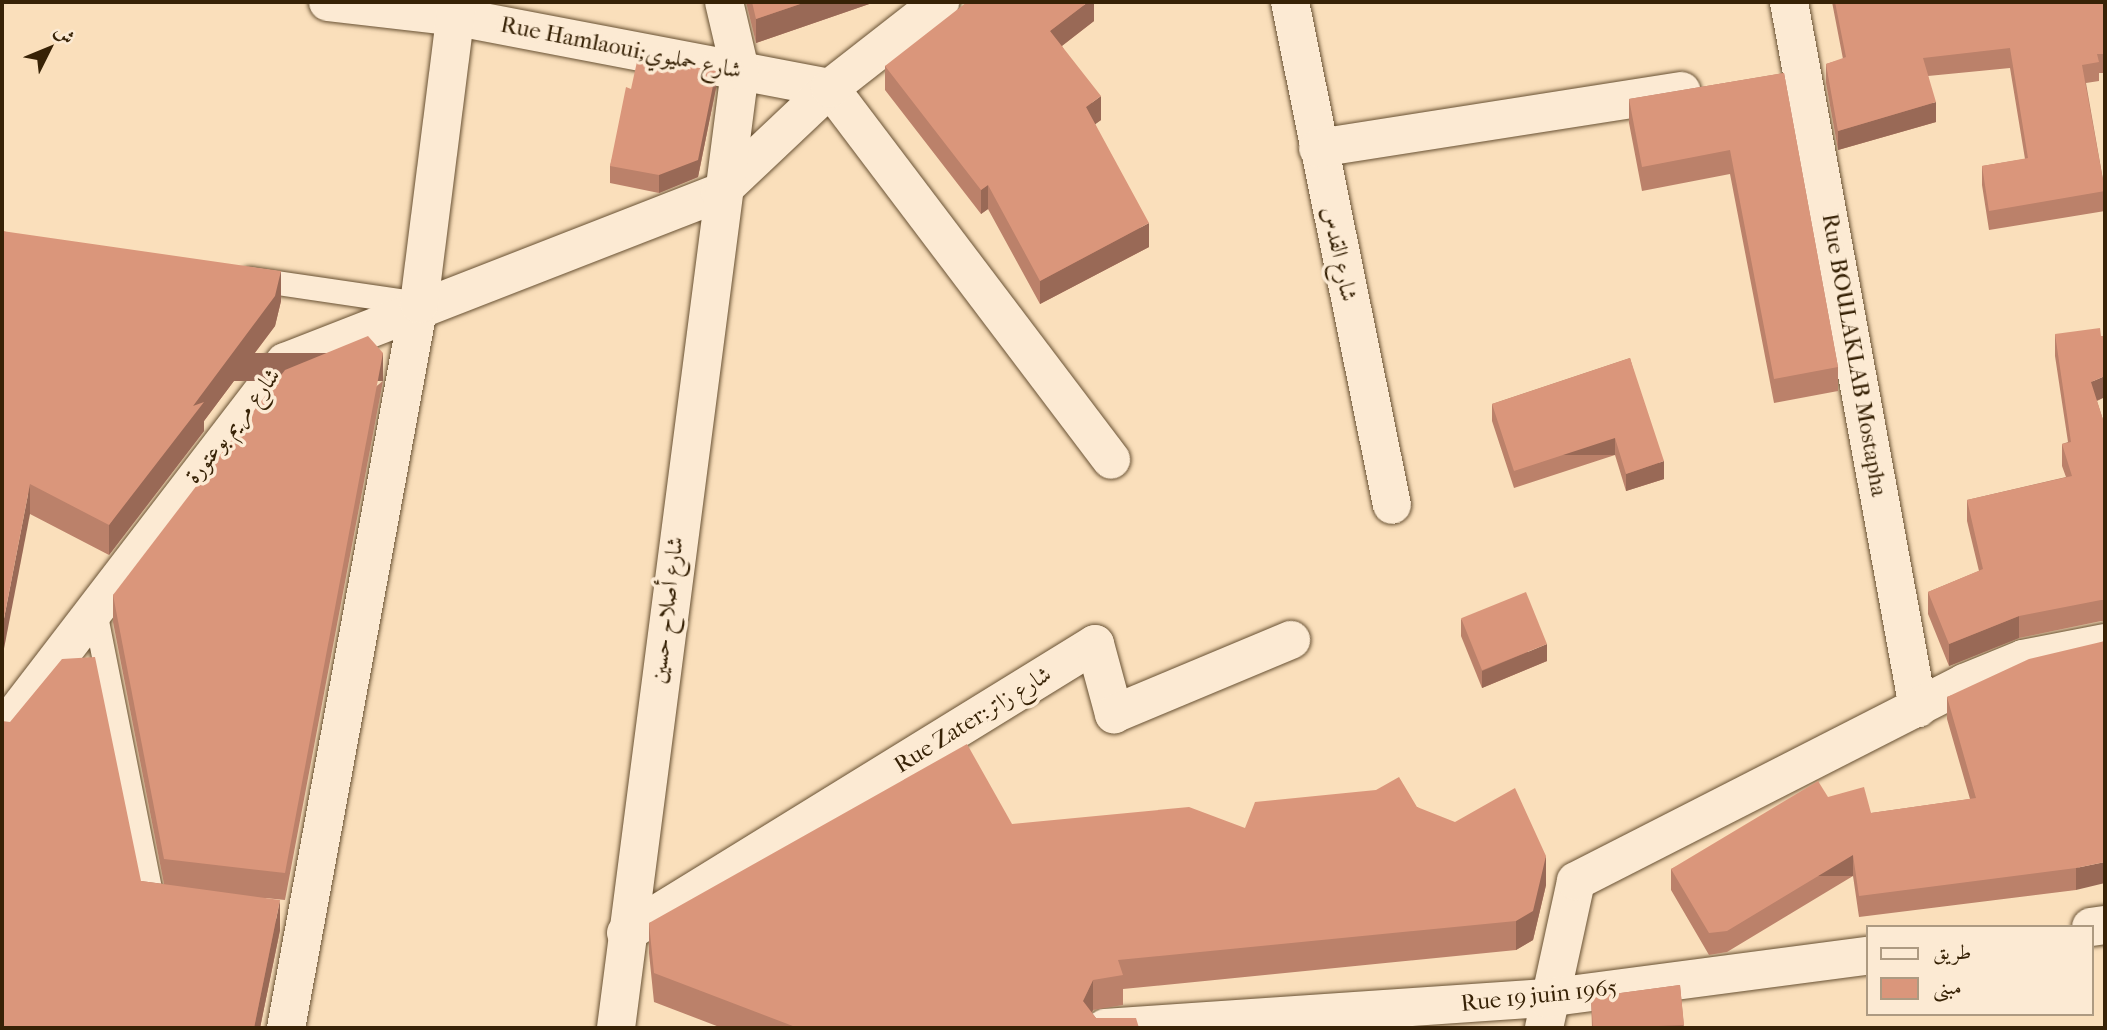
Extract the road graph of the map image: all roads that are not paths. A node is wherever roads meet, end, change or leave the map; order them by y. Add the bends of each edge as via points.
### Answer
1 (328, 2) edge
2 (724, 2) edge
3 (940, 2) edge
4 (1290, 2) edge
5 (1789, 2) edge
6 (457, 9) edge
7 (740, 70) junction
8 (1802, 72) junction
9 (1762, 79) edge
10 (1721, 85) edge
11 (830, 88) junction
12 (1318, 148) junction
13 (720, 192) junction
14 (230, 277) edge
15 (419, 304) junction
16 (1111, 460) dead end
17 (1392, 505) dead end
18 (94, 606) junction
19 (1291, 640) dead end
20 (2105, 643) edge
21 (1918, 708) junction
22 (2, 731) edge
23 (190, 904) edge
24 (626, 933) junction
25 (1866, 956) edge
26 (1545, 1013) edge
27 (1422, 1017) edge
28 (1270, 1023) edge
29 (1209, 1025) edge
30 (286, 1028) edge
31 (616, 1028) edge
32 (1105, 1028) edge

1 - 6 street, Rue Hamlaoui;شارع حمليوي
2 - 7 street
3 - 11 street
4 - 12 street, شارع القدس
5 - 8 street, Rue BOULAKLAB Mostapha
6 - 7 street, Rue Hamlaoui;شارع حمليوي
6 - 15 street
7 - 11 street, Rue Hamlaoui;شارع حمليوي
7 - 13 street
8 - 9 street
8 - 21 street, Rue BOULAKLAB Mostapha
10 - 12 street
11 - 13 street
11 - 16 street
12 - 17 street, شارع القدس
13 - 15 street, شارع مريم بوعتورة
13 - 24 street, شارع أصلاح حسين
14 - 15 lane
15 - 18 street, شارع مريم بوعتورة via 285,362
15 - 30 street via 294,917
18 - 22 street, شارع مريم بوعتورة
18 - 23 lane via 152,900
19 - 24 street, Rue Zater;شارع زاتر via 1114,714 1095,644
20 - 21 street via 2022,659
21 - 26 street via 1576,881
24 - 31 street, شارع أصلاح حسين
25 - 26 street, Rue 19 juin 1965
26 - 27 street, Rue 19 juin 1965
27 - 28 street, Rue 19 juin 1965
28 - 29 street, Rue 19 juin 1965
29 - 32 street, Rue 19 juin 1965

